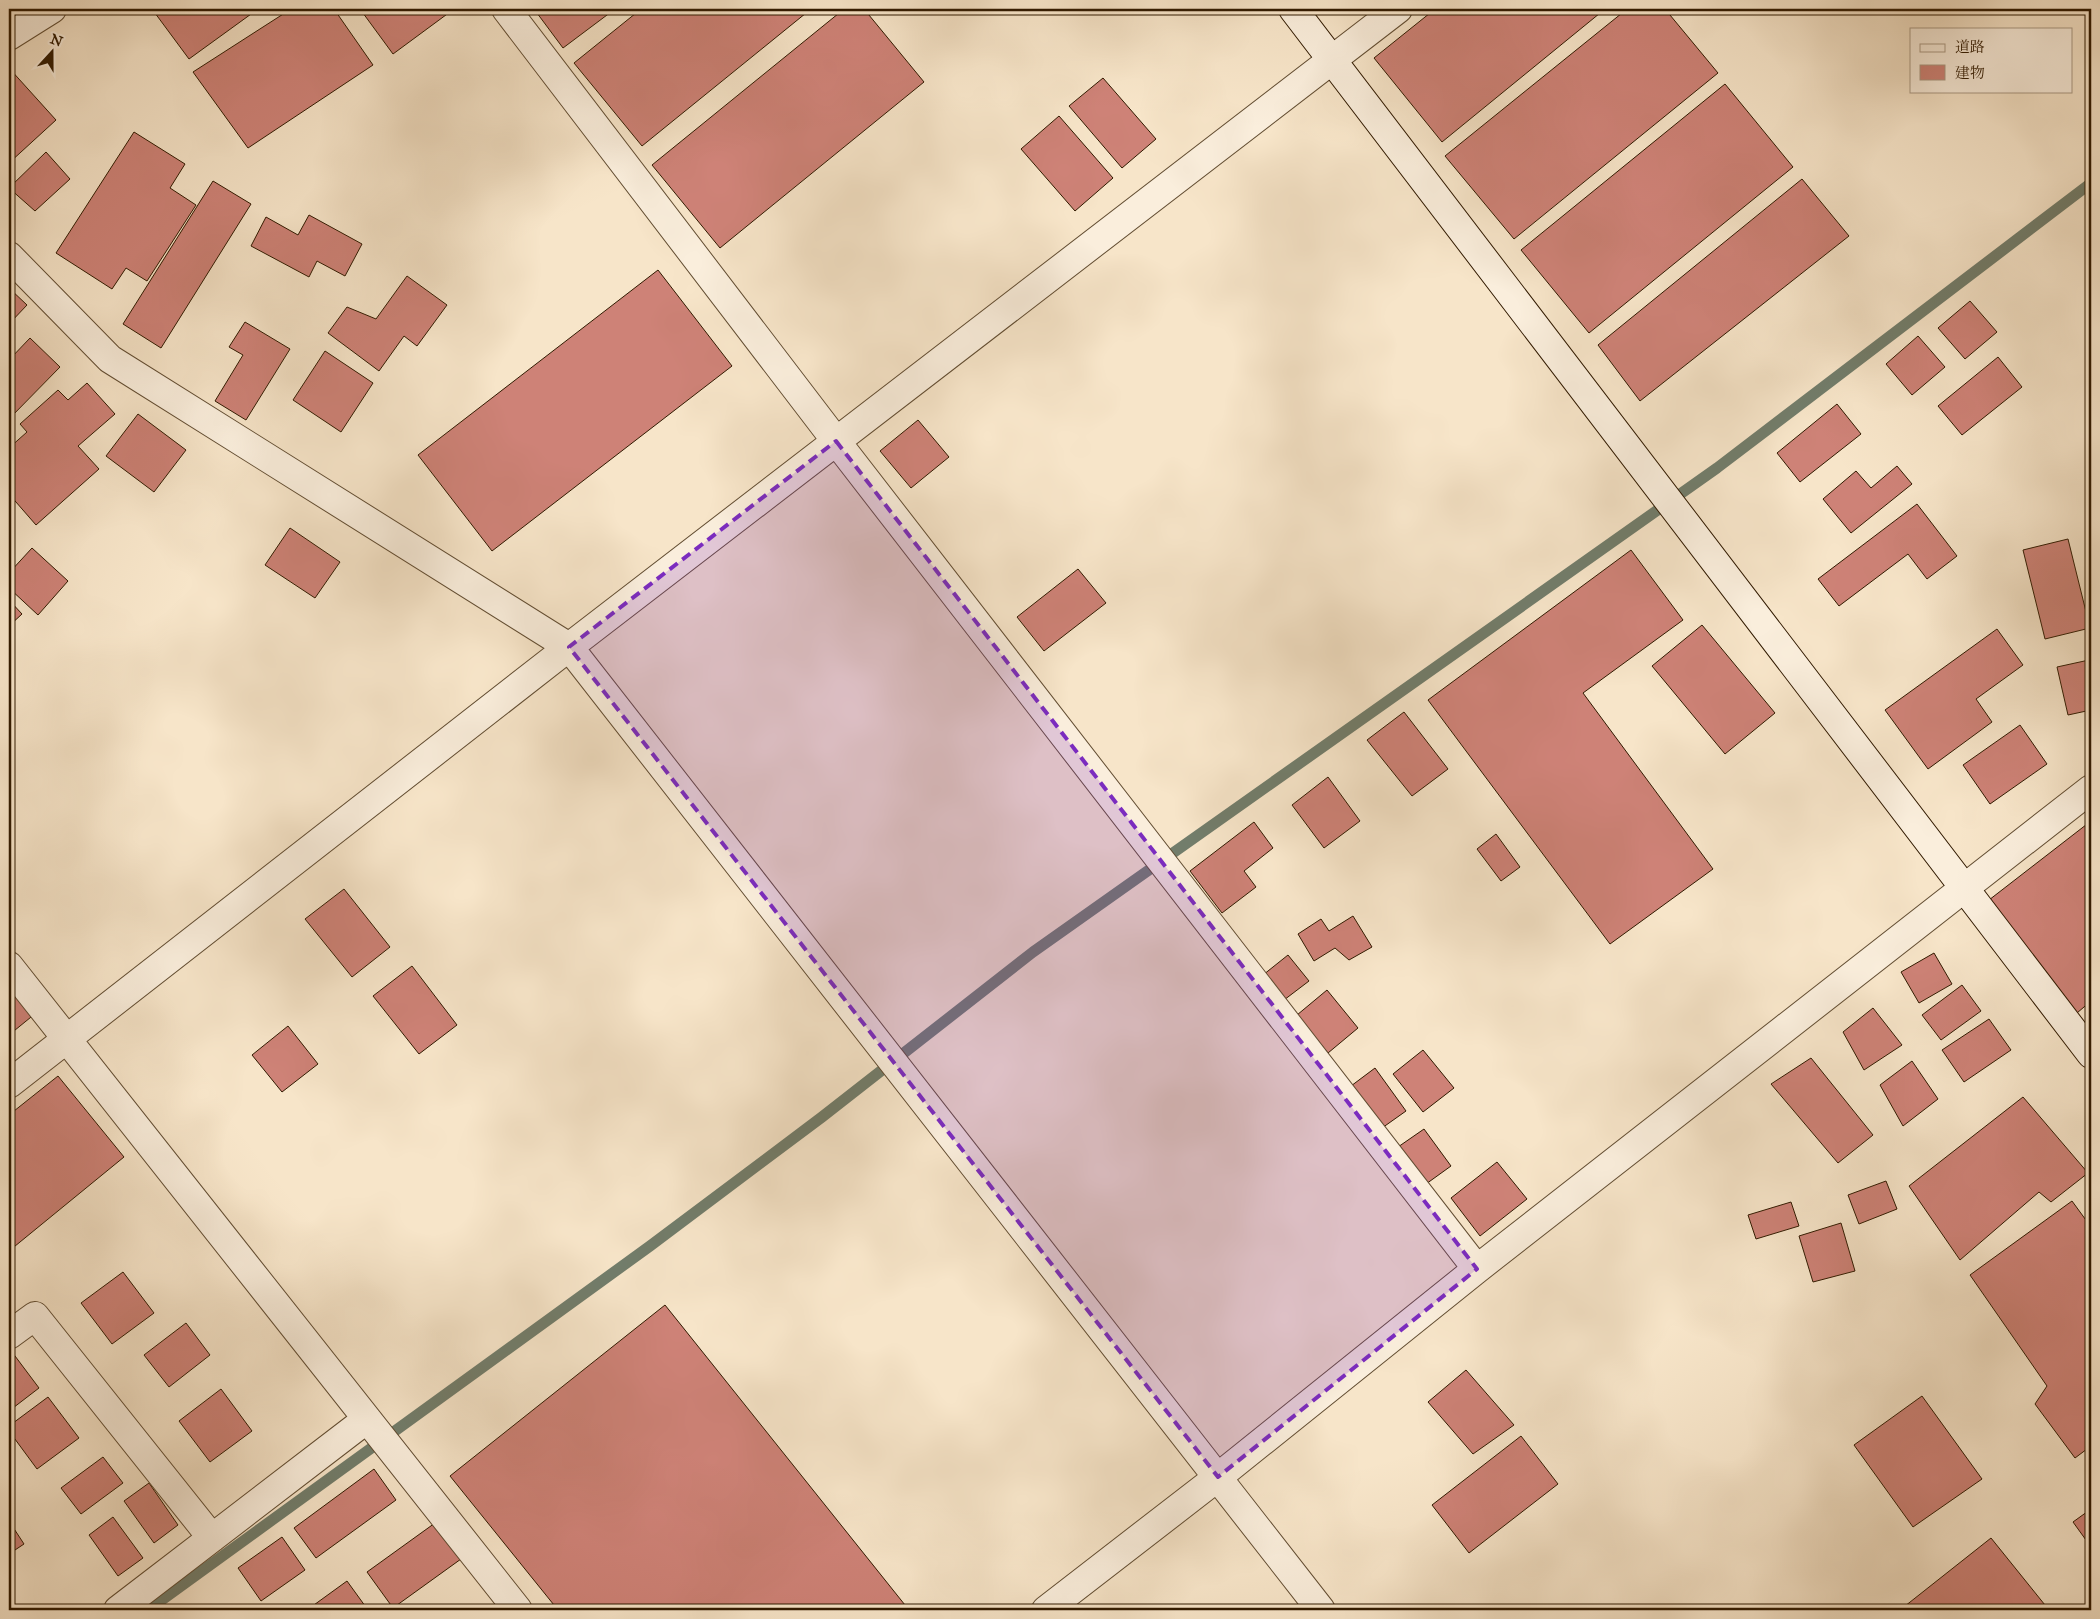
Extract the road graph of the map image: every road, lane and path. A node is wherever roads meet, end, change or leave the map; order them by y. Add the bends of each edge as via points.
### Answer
1 (52, 9) edge
2 (506, 9) edge
3 (1293, 9) edge
4 (1398, 9) edge
5 (9, 36) edge
6 (1332, 59) junction
7 (9, 256) edge
8 (836, 441) junction
9 (569, 647) junction
10 (2091, 790) edge
11 (1963, 888) junction
12 (9, 966) edge
13 (67, 1040) junction
14 (2091, 1054) edge
15 (9, 1084) edge
16 (1477, 1269) junction
17 (9, 1335) edge
18 (367, 1419) junction
19 (1218, 1477) junction
20 (212, 1538) junction
21 (118, 1610) edge
22 (518, 1610) edge
23 (1046, 1610) edge
24 (1321, 1610) edge

1 - 5 street
2 - 8 street
3 - 6 street
4 - 6 street
6 - 8 street
6 - 11 street
7 - 9 street via 110,359
8 - 9 street
8 - 16 street
9 - 13 street
9 - 19 street
10 - 11 street
11 - 14 street
11 - 16 street
12 - 13 street
13 - 15 street
13 - 18 street
16 - 19 street
17 - 20 street via 35,1316
18 - 20 street
18 - 22 street
19 - 23 street
19 - 24 street
20 - 21 street

